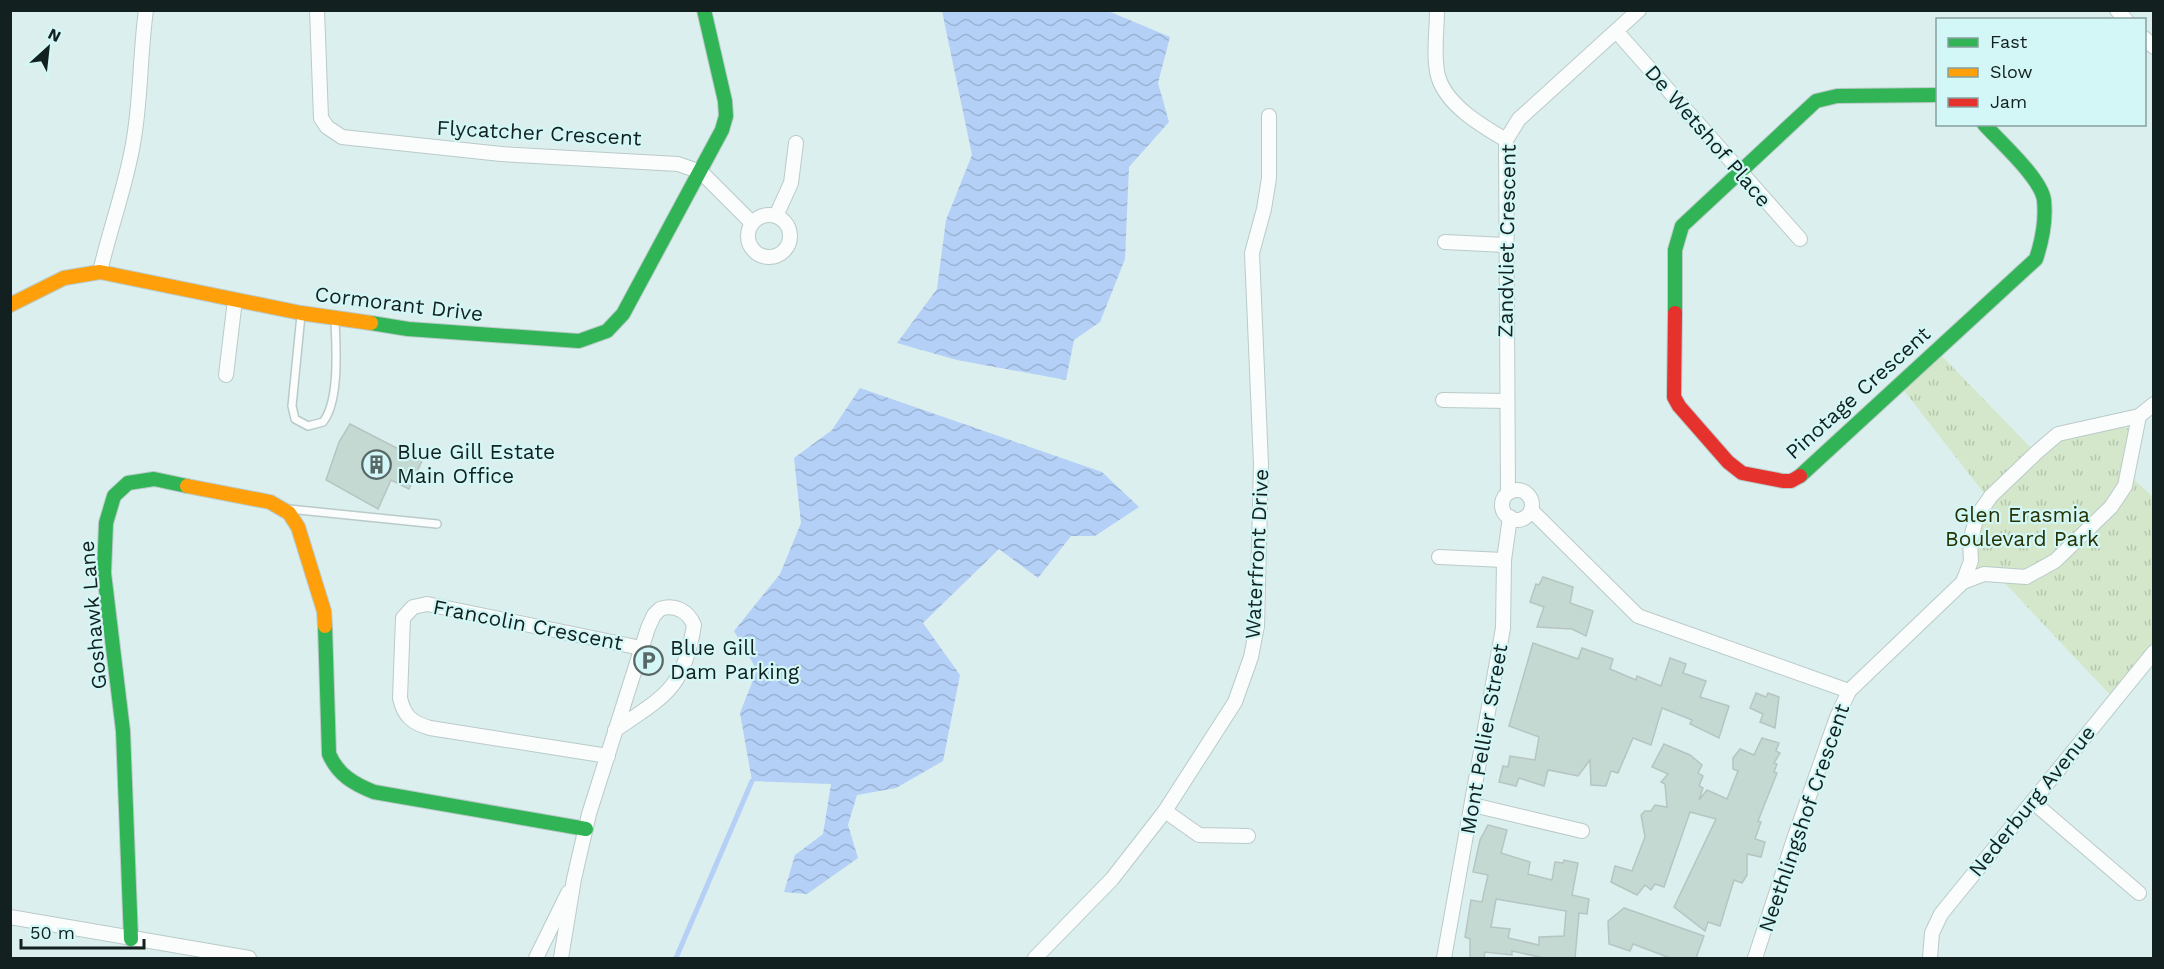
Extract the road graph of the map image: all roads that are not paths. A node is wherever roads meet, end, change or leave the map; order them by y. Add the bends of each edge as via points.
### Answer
1 (146, 10) edge
2 (317, 10) edge
3 (704, 10) edge
4 (1437, 10) edge
5 (1639, 10) edge
6 (1617, 32) junction
7 (1936, 95) edge
8 (1269, 116) dead end
9 (1986, 126) edge
10 (1506, 140) junction
11 (796, 143) dead end
12 (1738, 171) junction
13 (700, 172) junction
14 (776, 216) junction
15 (752, 223) junction
16 (1800, 239) dead end
17 (1445, 242) dead end
18 (1505, 245) junction
19 (100, 272) junction
20 (235, 300) junction
21 (10, 305) edge
22 (301, 313) junction
23 (335, 320) junction
24 (226, 375) dead end
25 (1443, 400) dead end
26 (1507, 401) junction
27 (2154, 404) edge
28 (2139, 416) junction
29 (1508, 493) junction
30 (284, 508) junction
31 (1531, 510) junction
32 (1510, 517) junction
33 (437, 524) dead end
34 (1439, 557) dead end
35 (1504, 560) junction
36 (1963, 582) junction
37 (642, 648) junction
38 (2154, 652) edge
39 (1849, 692) junction
40 (615, 730) junction
41 (608, 756) junction
42 (2032, 801) junction
43 (1473, 805) junction
44 (1165, 811) junction
45 (586, 829) junction
46 (1582, 831) dead end
47 (1248, 836) dead end
48 (574, 879) junction
49 (2139, 893) dead end
50 (10, 917) edge
51 (131, 939) junction
52 (249, 958) edge
53 (536, 958) edge
54 (561, 958) edge
55 (1035, 958) edge
56 (1444, 958) edge
57 (1755, 958) edge
58 (1930, 958) edge

1 - 19 street via 134,137
2 - 13 street, Flycatcher Crescent via 321,118 342,137 501,154 658,161
3 - 13 street via 726,116
4 - 10 street via 1437,65 1442,86 1463,110
5 - 6 street, Zandvliet Crescent
6 - 10 street, Zandvliet Crescent via 1519,119
6 - 12 street, De Wetshof Place
7 - 12 street, Pinotage Crescent via 1822,98
8 - 44 street, Waterfront Drive via 1269,178 1252,253 1261,464 1254,643 1235,702
9 - 12 street, Pinotage Crescent via 2041,191 2044,206 2040,252 1791,481 1750,476 1735,469 1679,406 1673,392 1677,240 1688,219
10 - 18 street, Zandvliet Crescent
11 - 14 street via 791,183
12 - 16 street, De Wetshof Place
13 - 15 street
13 - 23 street, Cormorant Drive via 623,314 614,326 598,336 570,341
14 - 15 street via 758,218
14 - 15 street via 789,230 789,239 786,248 770,257 753,250 748,232
17 - 18 street
18 - 26 street, Zandvliet Crescent
19 - 20 street, Cormorant Drive
19 - 21 street, Cormorant Drive via 64,278
20 - 22 street, Cormorant Drive
20 - 24 street
22 - 23 street, Cormorant Drive
22 - 23 lane via 292,406 295,419 308,426 322,422 329,409 336,362
25 - 26 street
26 - 29 street, Zandvliet Crescent
27 - 28 street
28 - 36 street via 2061,433 2045,444 1991,496 1977,516 1970,541 1971,561
28 - 36 street, Neethlingshof Crescent via 2128,479 2117,501 2055,561 2026,577 1984,574
29 - 31 street via 1526,492
29 - 32 street via 1502,505
30 - 33 lane
30 - 45 street via 298,527 324,611 328,741 336,769 351,782 374,792
30 - 51 street, Goshawk Lane via 146,478 128,482 111,503 105,557 122,705
31 - 32 street via 1521,519
31 - 39 street via 1638,616
32 - 35 street, Mont Pellier Street
34 - 35 street
35 - 43 street, Mont Pellier Street via 1503,628
36 - 39 street, Neethlingshof Crescent
37 - 40 street
37 - 40 street via 651,619 660,609 682,610 692,620 691,640 676,683
37 - 41 street, Francolin Crescent via 428,604 413,607 403,618 400,698 410,719 430,728
38 - 42 street, Nederburg Avenue
39 - 57 street, Neethlingshof Crescent
40 - 41 street
41 - 45 street
42 - 49 street
42 - 58 street, Nederburg Avenue via 1941,914 1932,933
43 - 46 street
43 - 56 street, Mont Pellier Street
44 - 47 street via 1199,835
44 - 55 street, Waterfront Drive via 1112,879
45 - 48 street
48 - 53 street
48 - 54 street
50 - 51 street
51 - 52 street

